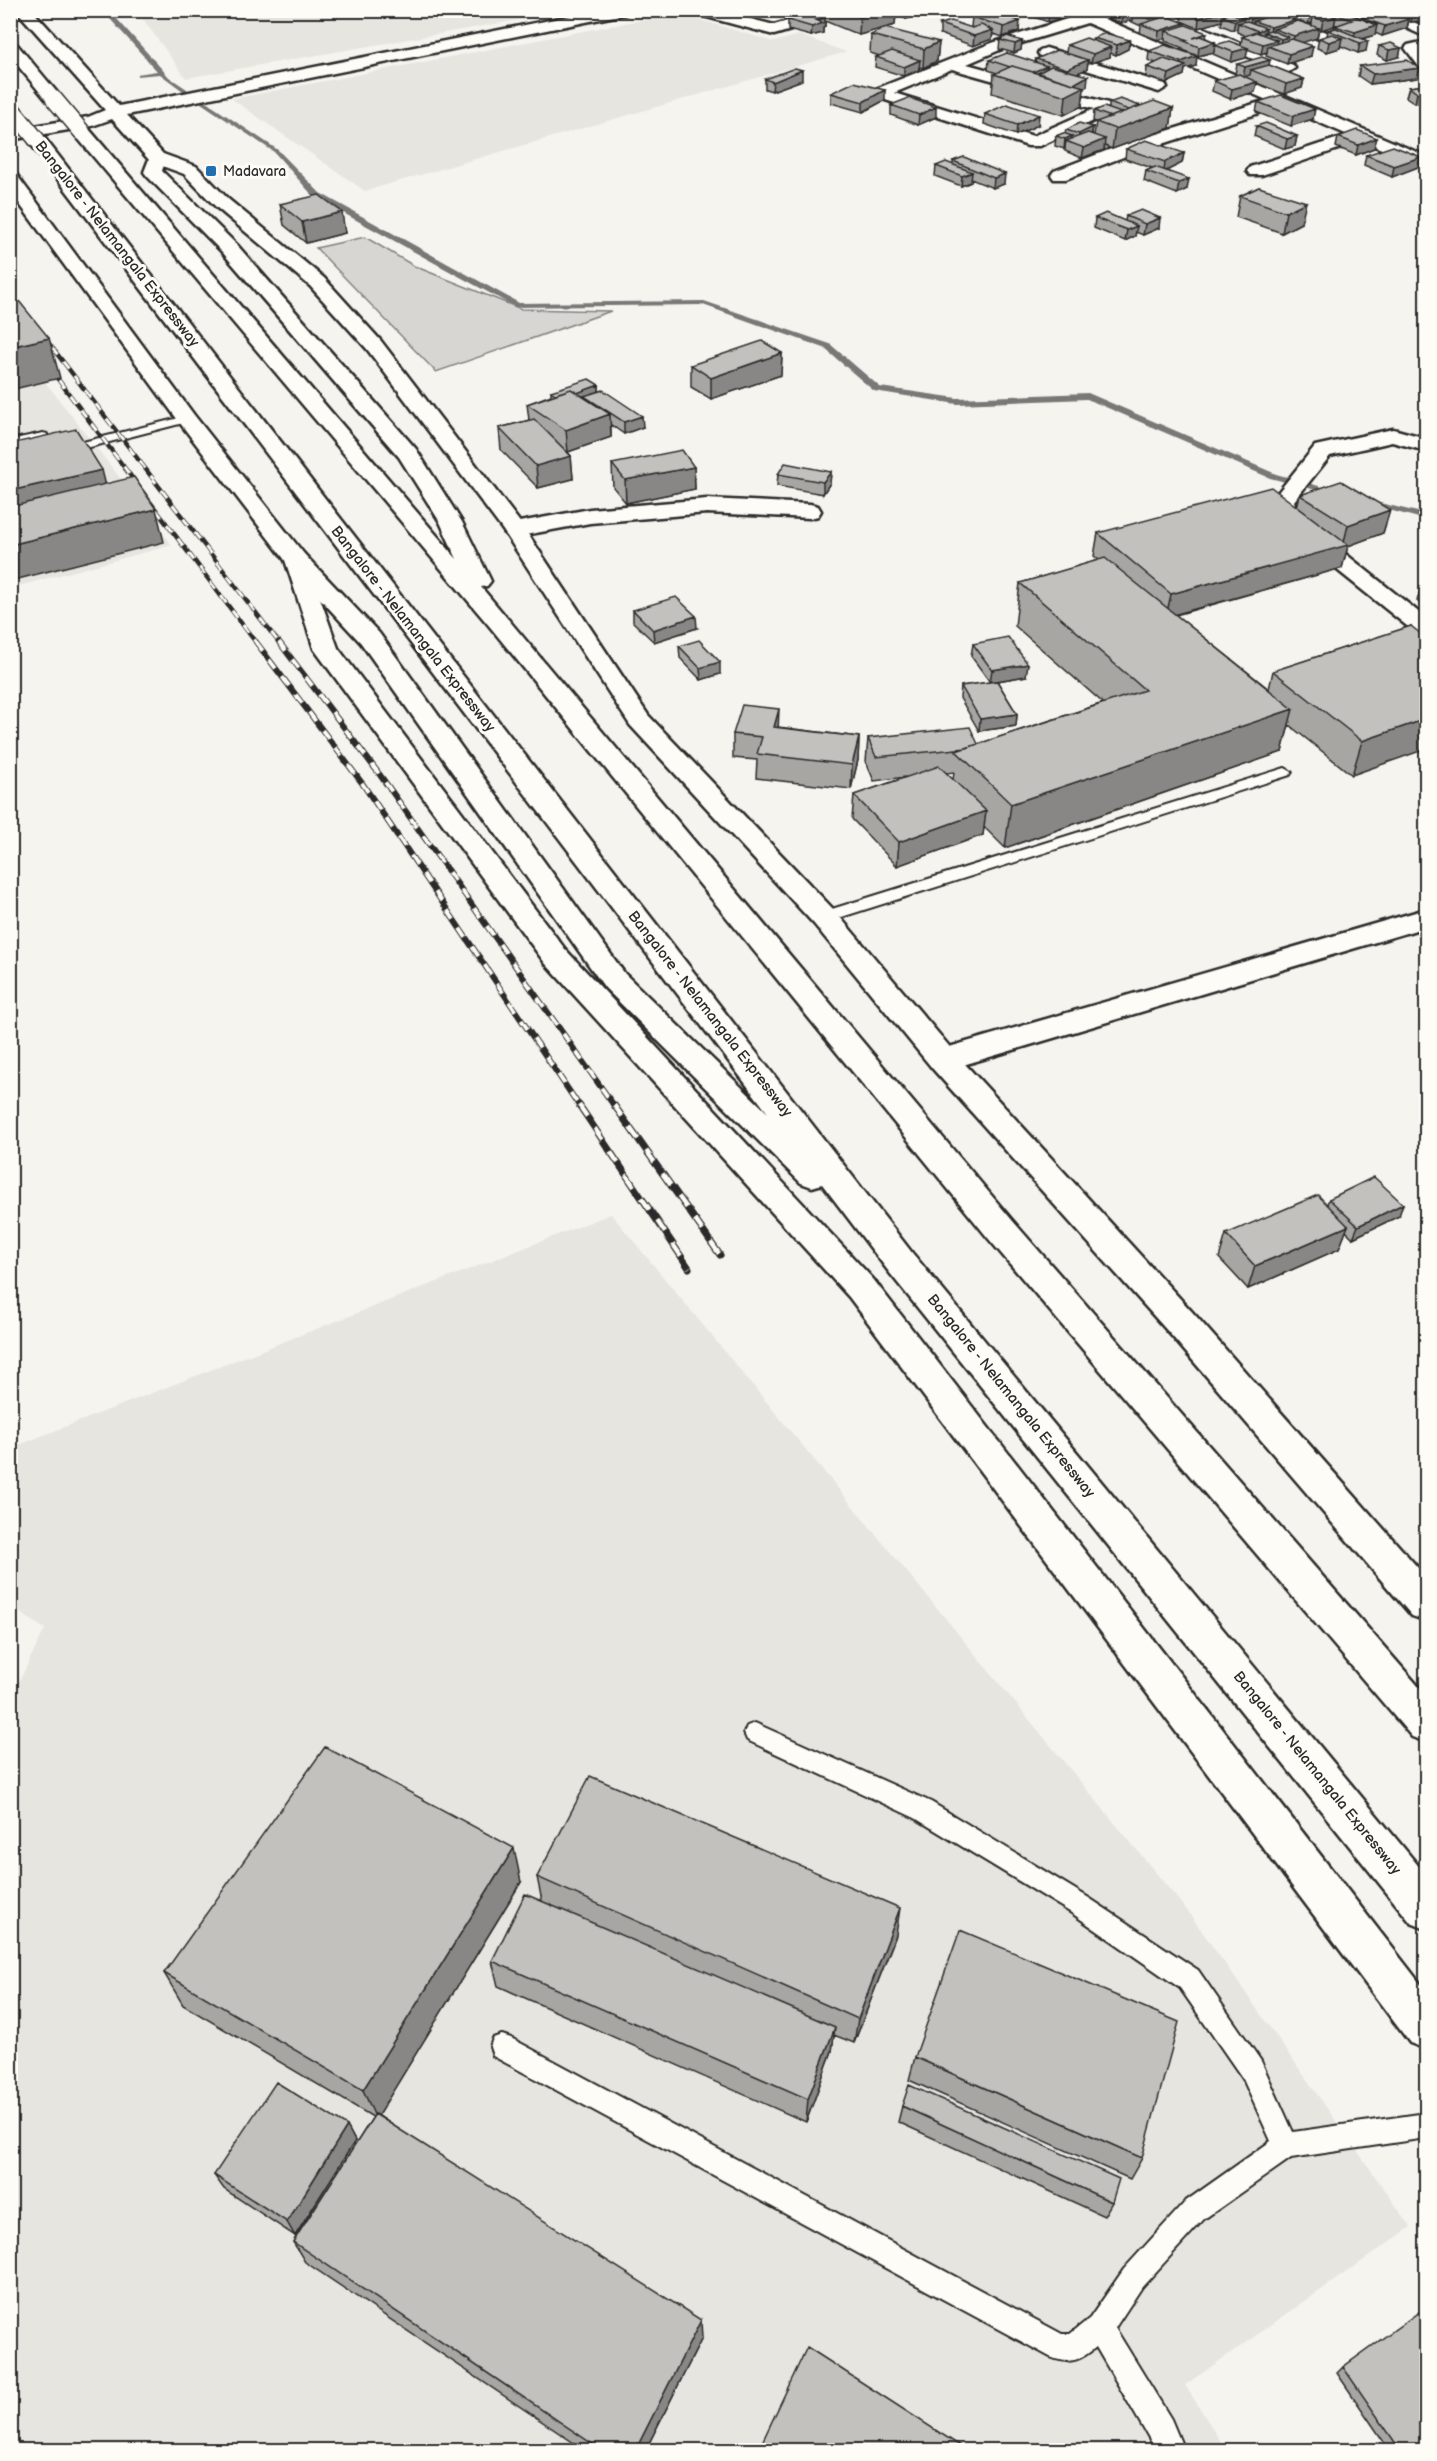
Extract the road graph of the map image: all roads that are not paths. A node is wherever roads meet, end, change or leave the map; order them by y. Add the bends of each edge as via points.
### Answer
1 (23, 10) edge
2 (625, 10) edge
3 (698, 10) edge
4 (843, 10) edge
5 (1110, 10) edge
6 (1147, 10) edge
7 (1260, 10) edge
8 (1374, 10) edge
9 (1086, 17) junction
10 (1426, 33) edge
11 (988, 35) edge
12 (1326, 37) edge
13 (1009, 42) junction
14 (10, 45) edge
15 (1426, 46) edge
16 (951, 64) junction
17 (1426, 65) edge
18 (1287, 68) dead end
19 (1159, 87) dead end
20 (1283, 100) junction
21 (10, 107) edge
22 (115, 112) junction
23 (10, 119) edge
24 (10, 135) edge
25 (1363, 135) junction
26 (157, 158) junction
27 (1426, 162) edge
28 (1256, 171) dead end
29 (1060, 175) dead end
30 (10, 178) edge
31 (187, 419) junction
32 (43, 436) edge
33 (10, 444) edge
34 (1426, 445) edge
35 (55, 452) edge
36 (810, 512) dead end
37 (514, 530) junction
38 (296, 559) junction
39 (499, 622) junction
40 (1426, 629) edge
41 (1285, 772) dead end
42 (824, 917) junction
43 (1426, 918) edge
44 (943, 1060) junction
45 (901, 1263) junction
46 (1426, 1604) edge
47 (1426, 1724) edge
48 (755, 1733) dead end
49 (1426, 1908) edge
50 (1426, 2027) edge
51 (502, 2047) dead end
52 (1426, 2125) edge
53 (1286, 2146) junction
54 (1099, 2327) junction
55 (1170, 2451) edge

1 - 22 main road
2 - 22 main road
3 - 4 main road via 774,30
5 - 9 main road
6 - 18 main road
7 - 12 main road
8 - 10 main road
9 - 13 main road
9 - 20 main road
11 - 13 main road
13 - 16 main road
13 - 19 main road
14 - 39 main road, bridge
15 - 17 main road via 1413,48
16 - 16 main road via 1053,93 1109,108 1034,142 879,93
20 - 25 main road
20 - 29 main road
21 - 45 main road, Bangalore - Nelamangala Expressway, bridge
22 - 23 main road via 81,108
22 - 24 main road via 92,121
22 - 26 main road
25 - 27 main road
25 - 28 main road
26 - 37 main road via 190,170 222,203 317,282 374,345
26 - 39 main road via 153,172 230,249 408,454 451,522
30 - 31 main road
31 - 35 lane
31 - 38 main road
32 - 33 lane
34 - 40 main road via 1394,435 1323,451 1283,500 1288,519
36 - 37 main road via 707,506 590,516
37 - 42 main road via 639,720
38 - 45 main road via 370,638 615,981
38 - 50 main road via 326,649 555,956 861,1288
39 - 47 main road via 1000,1229
41 - 42 lane
42 - 44 main road
43 - 44 main road
44 - 46 main road via 1183,1325
45 - 49 main road, Bangalore - Nelamangala Expressway
48 - 53 lane via 923,1810 1081,1906 1189,1979 1252,2070
51 - 54 lane via 1060,2347 1074,2348
52 - 53 lane
53 - 54 lane via 1195,2210 1133,2278
54 - 55 lane

